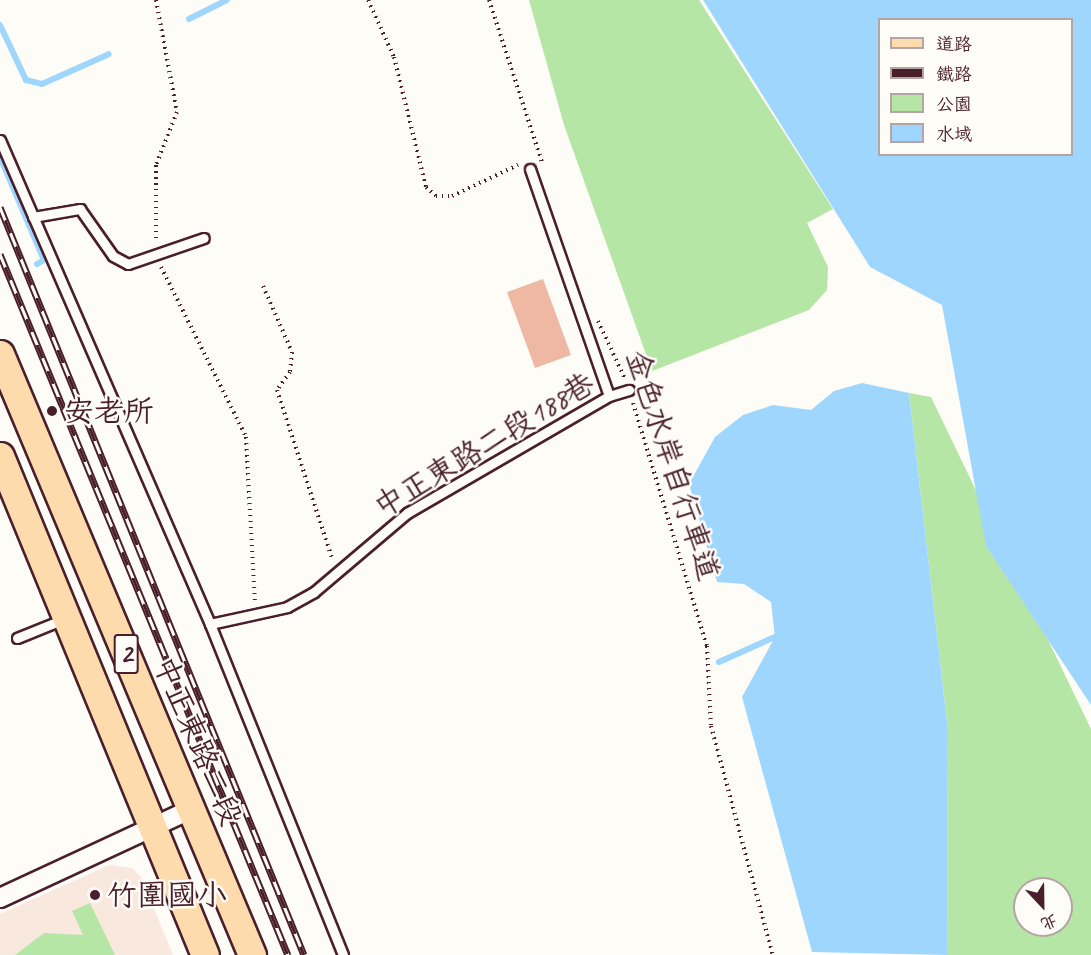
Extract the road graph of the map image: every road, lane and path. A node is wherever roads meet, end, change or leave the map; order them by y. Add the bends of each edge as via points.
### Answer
1 (156, 0) edge
2 (368, 0) edge
3 (489, 0) edge
4 (0, 140) edge
5 (544, 168) dead end
6 (530, 169) joint
7 (33, 218) junction
8 (204, 238) dead end
9 (156, 258) junction
10 (264, 286) dead end
11 (592, 313) dead end
12 (0, 354) edge
13 (629, 390) junction
14 (609, 396) junction
15 (0, 456) edge
16 (7, 494) edge
17 (336, 570) junction
18 (256, 615) junction
19 (66, 618) junction
20 (210, 624) junction
21 (17, 638) dead end
22 (192, 809) junction
23 (151, 826) junction
24 (0, 898) edge
25 (205, 955) edge
26 (252, 955) edge
27 (343, 955) edge
28 (773, 955) edge

1 - 9 path via 177,112 156,165
2 - 6 path via 394,57 426,187 436,196 452,196 517,165
3 - 5 path
4 - 7 lane
6 - 14 lane
7 - 9 lane via 80,209 113,256 128,264
7 - 20 lane
8 - 9 lane
9 - 18 path via 246,437
10 - 17 path via 292,352 290,372 277,390
11 - 13 path, 金色水岸自行車道 via 609,334
12 - 22 main road, 中正東路二段 / 2
13 - 14 lane, 中正東路二段188巷
13 - 28 path, 金色水岸自行車道 via 707,646 711,726
14 - 17 lane, 中正東路二段188巷 via 407,513
15 - 16 main road, 2
16 - 19 main road, 2
17 - 18 lane, 中正東路二段188巷 via 287,607
18 - 20 lane, 中正東路二段188巷
19 - 21 lane
19 - 23 main road, 2
20 - 27 lane
22 - 23 street
22 - 26 main road, 中正東路二段 / 2
23 - 24 street
23 - 25 main road, 2

